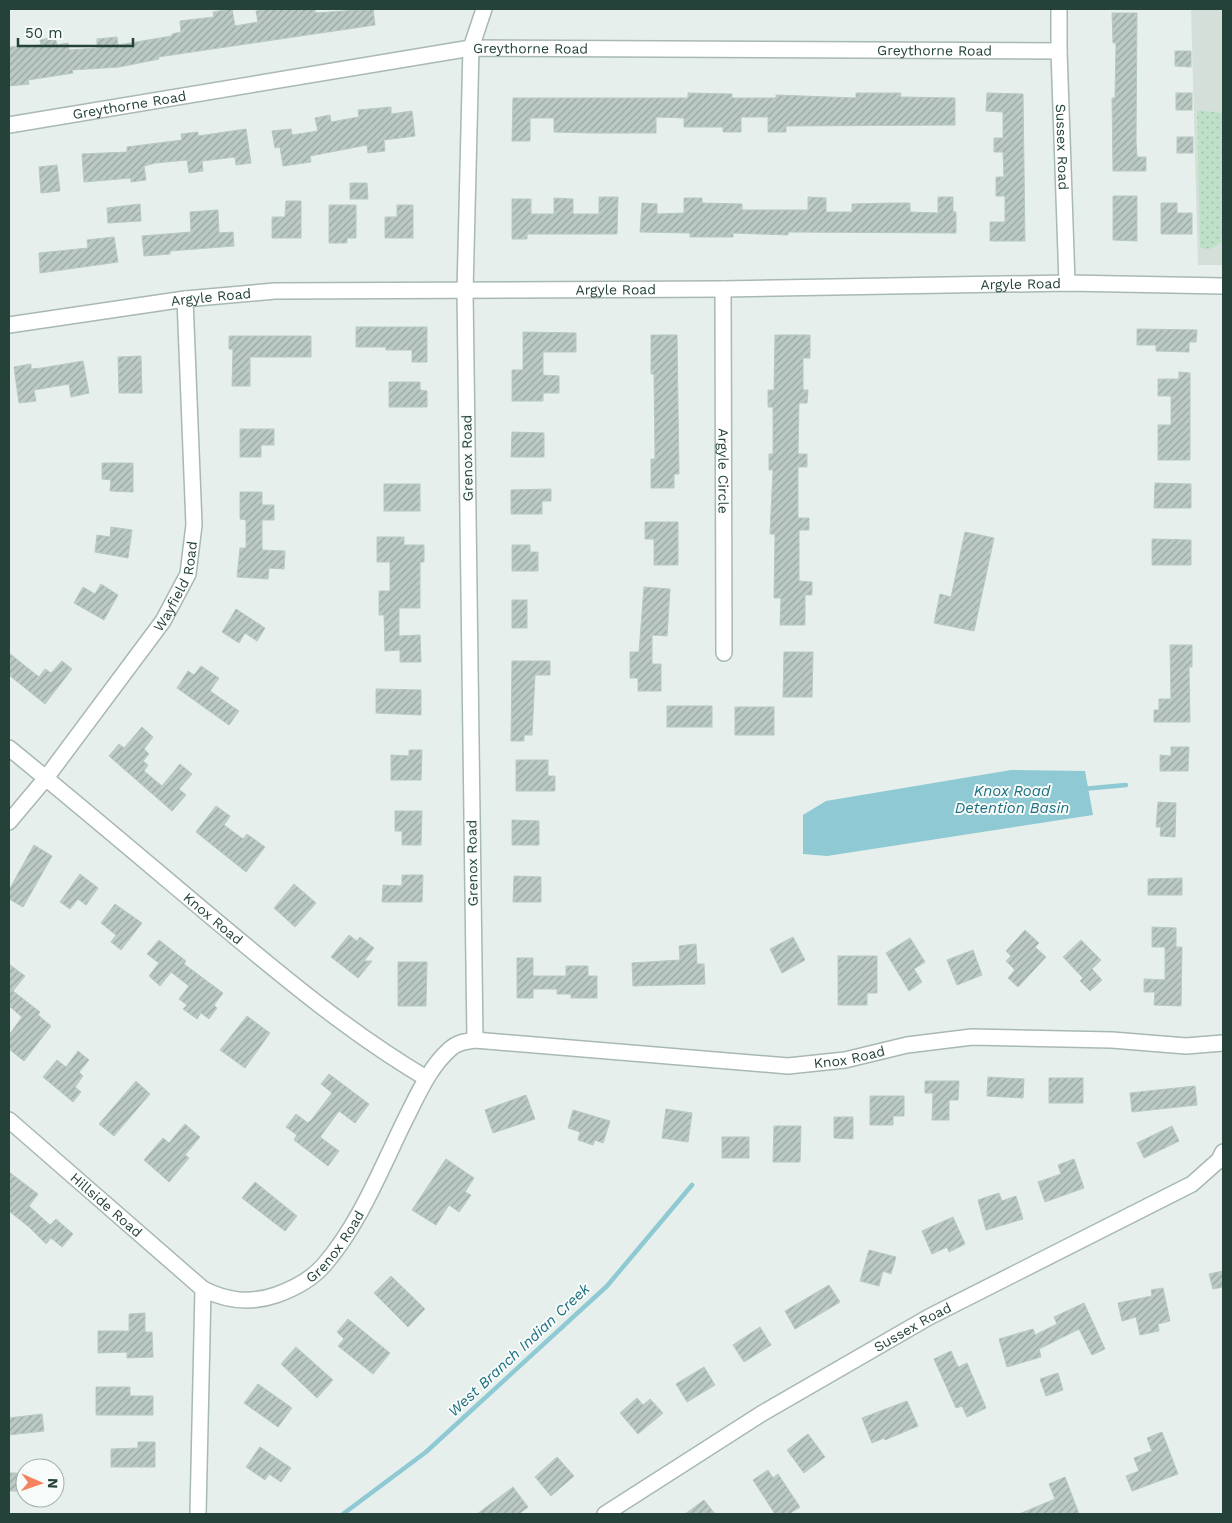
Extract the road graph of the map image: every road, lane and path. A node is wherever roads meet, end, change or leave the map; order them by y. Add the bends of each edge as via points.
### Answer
1 (484, 9) edge
2 (1059, 9) edge
3 (472, 48) junction
4 (1059, 52) junction
5 (9, 125) edge
6 (1067, 283) junction
7 (1223, 286) edge
8 (723, 289) junction
9 (465, 291) junction
10 (185, 298) junction
11 (9, 325) edge
12 (724, 653) dead end
13 (9, 748) edge
14 (46, 778) junction
15 (9, 822) edge
16 (475, 1040) junction
17 (1223, 1043) edge
18 (426, 1078) junction
19 (9, 1120) edge
20 (1223, 1152) edge
21 (203, 1289) junction
22 (198, 1514) edge
23 (605, 1514) edge

1 - 3 street, Grenox Road
2 - 4 street, Sussex Road
3 - 4 street, Greythorne Road
3 - 5 street, Greythorne Road
3 - 9 street, Grenox Road
4 - 6 street, Sussex Road
6 - 7 street, Argyle Road
6 - 8 street, Argyle Road
8 - 9 street, Argyle Road
8 - 12 street, Argyle Circle
9 - 10 street, Argyle Road via 275,291
9 - 16 street, Grenox Road
10 - 11 street, Argyle Road
10 - 14 street, Wayfield Road via 194,525 188,574 163,622
13 - 14 street, Knox Road
14 - 15 street, Wayfield Road
14 - 18 street, Knox Road via 339,1020 382,1052
16 - 17 street, Knox Road via 788,1066 845,1060 906,1045 972,1037 1112,1040 1186,1046
16 - 18 street, Grenox Road via 460,1042 450,1049
18 - 21 street, Grenox Road via 374,1186 324,1266 287,1291 265,1298 239,1301 219,1297
19 - 21 street, Hillside Road
20 - 23 street, Sussex Road via 1219,1160 1192,1184 929,1316 761,1414
21 - 22 street

